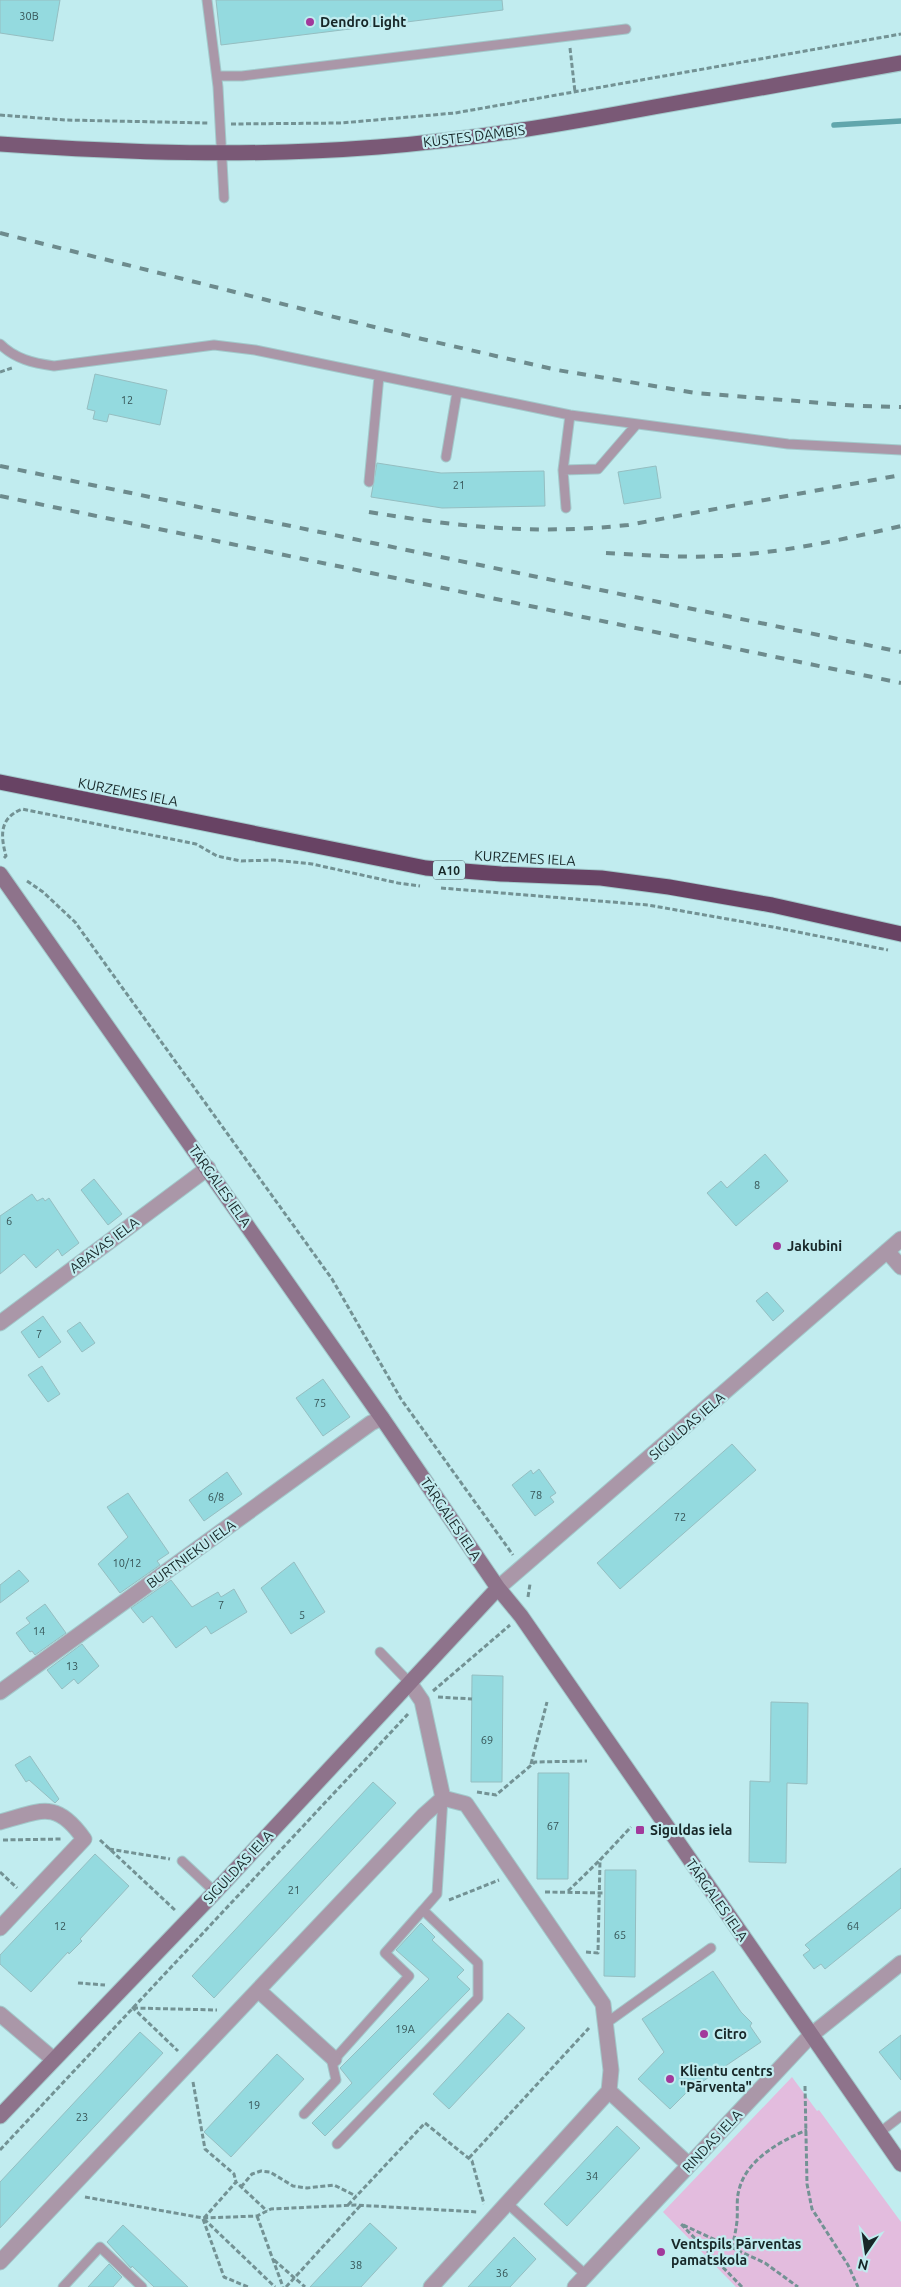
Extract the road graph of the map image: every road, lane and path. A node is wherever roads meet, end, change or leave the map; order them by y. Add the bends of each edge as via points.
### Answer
1 (207, 0) edge
2 (626, 29) dead end
3 (901, 34) edge
4 (568, 36) junction
5 (901, 63) edge
6 (217, 76) junction
7 (575, 92) junction
8 (0, 115) edge
9 (220, 124) junction
10 (0, 137) edge
11 (0, 144) edge
12 (42, 147) junction
13 (222, 154) junction
14 (224, 198) dead end
15 (0, 344) edge
16 (379, 376) junction
17 (457, 392) junction
18 (570, 415) junction
19 (636, 425) junction
20 (901, 450) edge
21 (446, 457) dead end
22 (563, 470) junction
23 (369, 482) dead end
24 (566, 508) dead end
25 (0, 782) edge
26 (6, 856) dead end
27 (11, 863) dead end
28 (21, 878) dead end
29 (2, 881) edge
30 (901, 934) edge
31 (208, 1168) junction
32 (901, 1239) edge
33 (887, 1251) junction
34 (901, 1267) edge
35 (0, 1322) edge
36 (382, 1418) junction
37 (523, 1568) junction
38 (498, 1588) junction
39 (498, 1634) dead end
40 (380, 1652) dead end
41 (409, 1682) junction
42 (0, 1692) edge
43 (472, 1699) dead end
44 (547, 1702) dead end
45 (407, 1716) dead end
46 (587, 1761) dead end
47 (531, 1765) junction
48 (470, 1790) dead end
49 (443, 1798) junction
50 (0, 1822) edge
51 (631, 1827) dead end
52 (84, 1839) junction
53 (0, 1840) edge
54 (109, 1849) junction
55 (600, 1860) junction
56 (182, 1861) joint
57 (512, 1871) junction
58 (0, 1872) edge
59 (568, 1891) junction
60 (215, 1892) junction
61 (526, 1892) junction
62 (600, 1893) junction
63 (605, 1893) dead end
64 (28, 1898) junction
65 (426, 1906) junction
66 (186, 1922) junction
67 (0, 1928) edge
68 (202, 1934) junction
69 (711, 1948) dead end
70 (568, 1954) junction
71 (901, 1963) edge
72 (258, 1990) junction
73 (241, 2007) junction
74 (132, 2008) junction
75 (0, 2014) edge
76 (605, 2018) junction
77 (810, 2036) junction
78 (53, 2059) junction
79 (334, 2059) junction
80 (190, 2062) junction
81 (805, 2086) dead end
82 (609, 2091) junction
83 (304, 2114) dead end
84 (0, 2116) edge
85 (901, 2116) edge
86 (807, 2130) junction
87 (879, 2133) junction
88 (337, 2144) dead end
89 (0, 2150) edge
90 (469, 2158) junction
91 (901, 2164) edge
92 (689, 2165) junction
93 (236, 2182) junction
94 (241, 2187) junction
95 (64, 2194) junction
96 (356, 2196) junction
97 (508, 2204) junction
98 (348, 2206) junction
99 (360, 2206) junction
100 (268, 2211) junction
101 (257, 2216) junction
102 (203, 2218) junction
103 (732, 2248) junction
104 (273, 2259) junction
105 (0, 2262) edge
106 (586, 2275) junction
107 (294, 2278) junction
108 (63, 2287) edge
109 (142, 2287) edge
110 (248, 2287) edge
111 (275, 2287) edge
112 (285, 2287) edge
113 (305, 2287) edge
114 (431, 2287) edge
115 (575, 2287) edge
116 (742, 2287) edge
117 (798, 2287) edge
118 (858, 2287) edge

1 - 6 lane
2 - 4 lane
3 - 7 path
4 - 6 lane via 242,76
4 - 7 path
5 - 13 main road, KUSTES DAMBIS via 483,136 353,149
6 - 9 lane
7 - 9 path via 455,113 380,121
8 - 9 path
9 - 13 lane
10 - 12 main road, KUSTES DAMBIS
11 - 12 main road, KUSTES DAMBIS
12 - 13 main road, KUSTES DAMBIS via 153,154
13 - 14 lane
15 - 16 lane via 8,352 32,363 54,366 214,345 255,350
16 - 17 lane
16 - 23 lane
17 - 18 lane
17 - 21 lane
18 - 19 lane
18 - 22 lane
19 - 20 lane via 788,444
19 - 22 lane via 598,468
22 - 24 lane
25 - 30 highway, KURZEMES IELA / A10 via 426,868 601,878 669,887 772,905
26 - 27 path
28 - 37 path via 43,892 75,922 332,1279 401,1399
29 - 31 street, TĀRGALES IELA
31 - 35 street, ABAVAS IELA
31 - 36 street, TĀRGALES IELA
32 - 33 street, SIGULDAS IELA
33 - 34 street
33 - 37 street, SIGULDAS IELA
36 - 38 street, TĀRGALES IELA
36 - 42 street, BURTNIEKU IELA
37 - 38 street, SIGULDAS IELA
38 - 41 street, SIGULDAS IELA
38 - 77 street, TĀRGALES IELA via 521,1616
39 - 43 path via 431,1695
40 - 41 lane
41 - 49 street via 422,1702
41 - 60 street, SIGULDAS IELA
44 - 47 path
45 - 68 path
46 - 47 path via 535,1762
47 - 48 path via 496,1795
49 - 57 street via 466,1804
49 - 65 lane via 437,1894
49 - 72 street via 424,1814
50 - 52 street via 40,1812 58,1813 73,1823
51 - 55 path
52 - 53 path
52 - 54 path via 97,1838
52 - 64 street
54 - 56 path
54 - 66 path
55 - 59 path
55 - 62 path
56 - 60 lane
57 - 61 street
57 - 65 path via 501,1879
58 - 64 path
59 - 61 path
59 - 62 path
60 - 66 street, SIGULDAS IELA
61 - 70 street
62 - 63 path
62 - 70 path via 598,1952
64 - 67 street
65 - 79 lane via 385,1953 409,1976
65 - 88 lane via 478,1964 478,1998
66 - 68 path
66 - 78 street, SIGULDAS IELA
68 - 74 path
69 - 76 lane
70 - 76 street via 603,2004
71 - 77 street, RINDAS IELA
72 - 73 street
72 - 79 street
73 - 74 path via 208,2011
73 - 80 street
74 - 80 path
74 - 89 path
75 - 78 street
76 - 82 street via 611,2070
76 - 90 path
77 - 87 street, TĀRGALES IELA
77 - 92 street, RINDAS IELA
78 - 84 street, SIGULDAS IELA
79 - 83 lane via 336,2080
80 - 93 path via 205,2149 234,2174
80 - 95 street
81 - 86 path
82 - 92 street
82 - 97 street
85 - 87 lane
86 - 103 path via 766,2151 743,2181 738,2194
86 - 118 path via 807,2184 812,2209 848,2265
87 - 91 street, TĀRGALES IELA
90 - 96 path via 425,2123
90 - 99 path via 487,2213
92 - 106 street, RINDAS IELA
93 - 94 path
93 - 102 path
94 - 96 path via 252,2174 261,2170 293,2186 334,2185
94 - 100 path
95 - 102 path
95 - 105 street
96 - 98 path
97 - 106 lane
97 - 114 street
98 - 99 path
98 - 100 path
99 - 107 path
100 - 101 path
101 - 102 path
101 - 104 path
102 - 110 path via 224,2278
102 - 111 path
103 - 116 path via 681,2224
103 - 117 path via 765,2263
104 - 107 path
104 - 112 path
106 - 115 street, RINDAS IELA
107 - 112 path
107 - 113 path
108 - 109 lane via 100,2247

